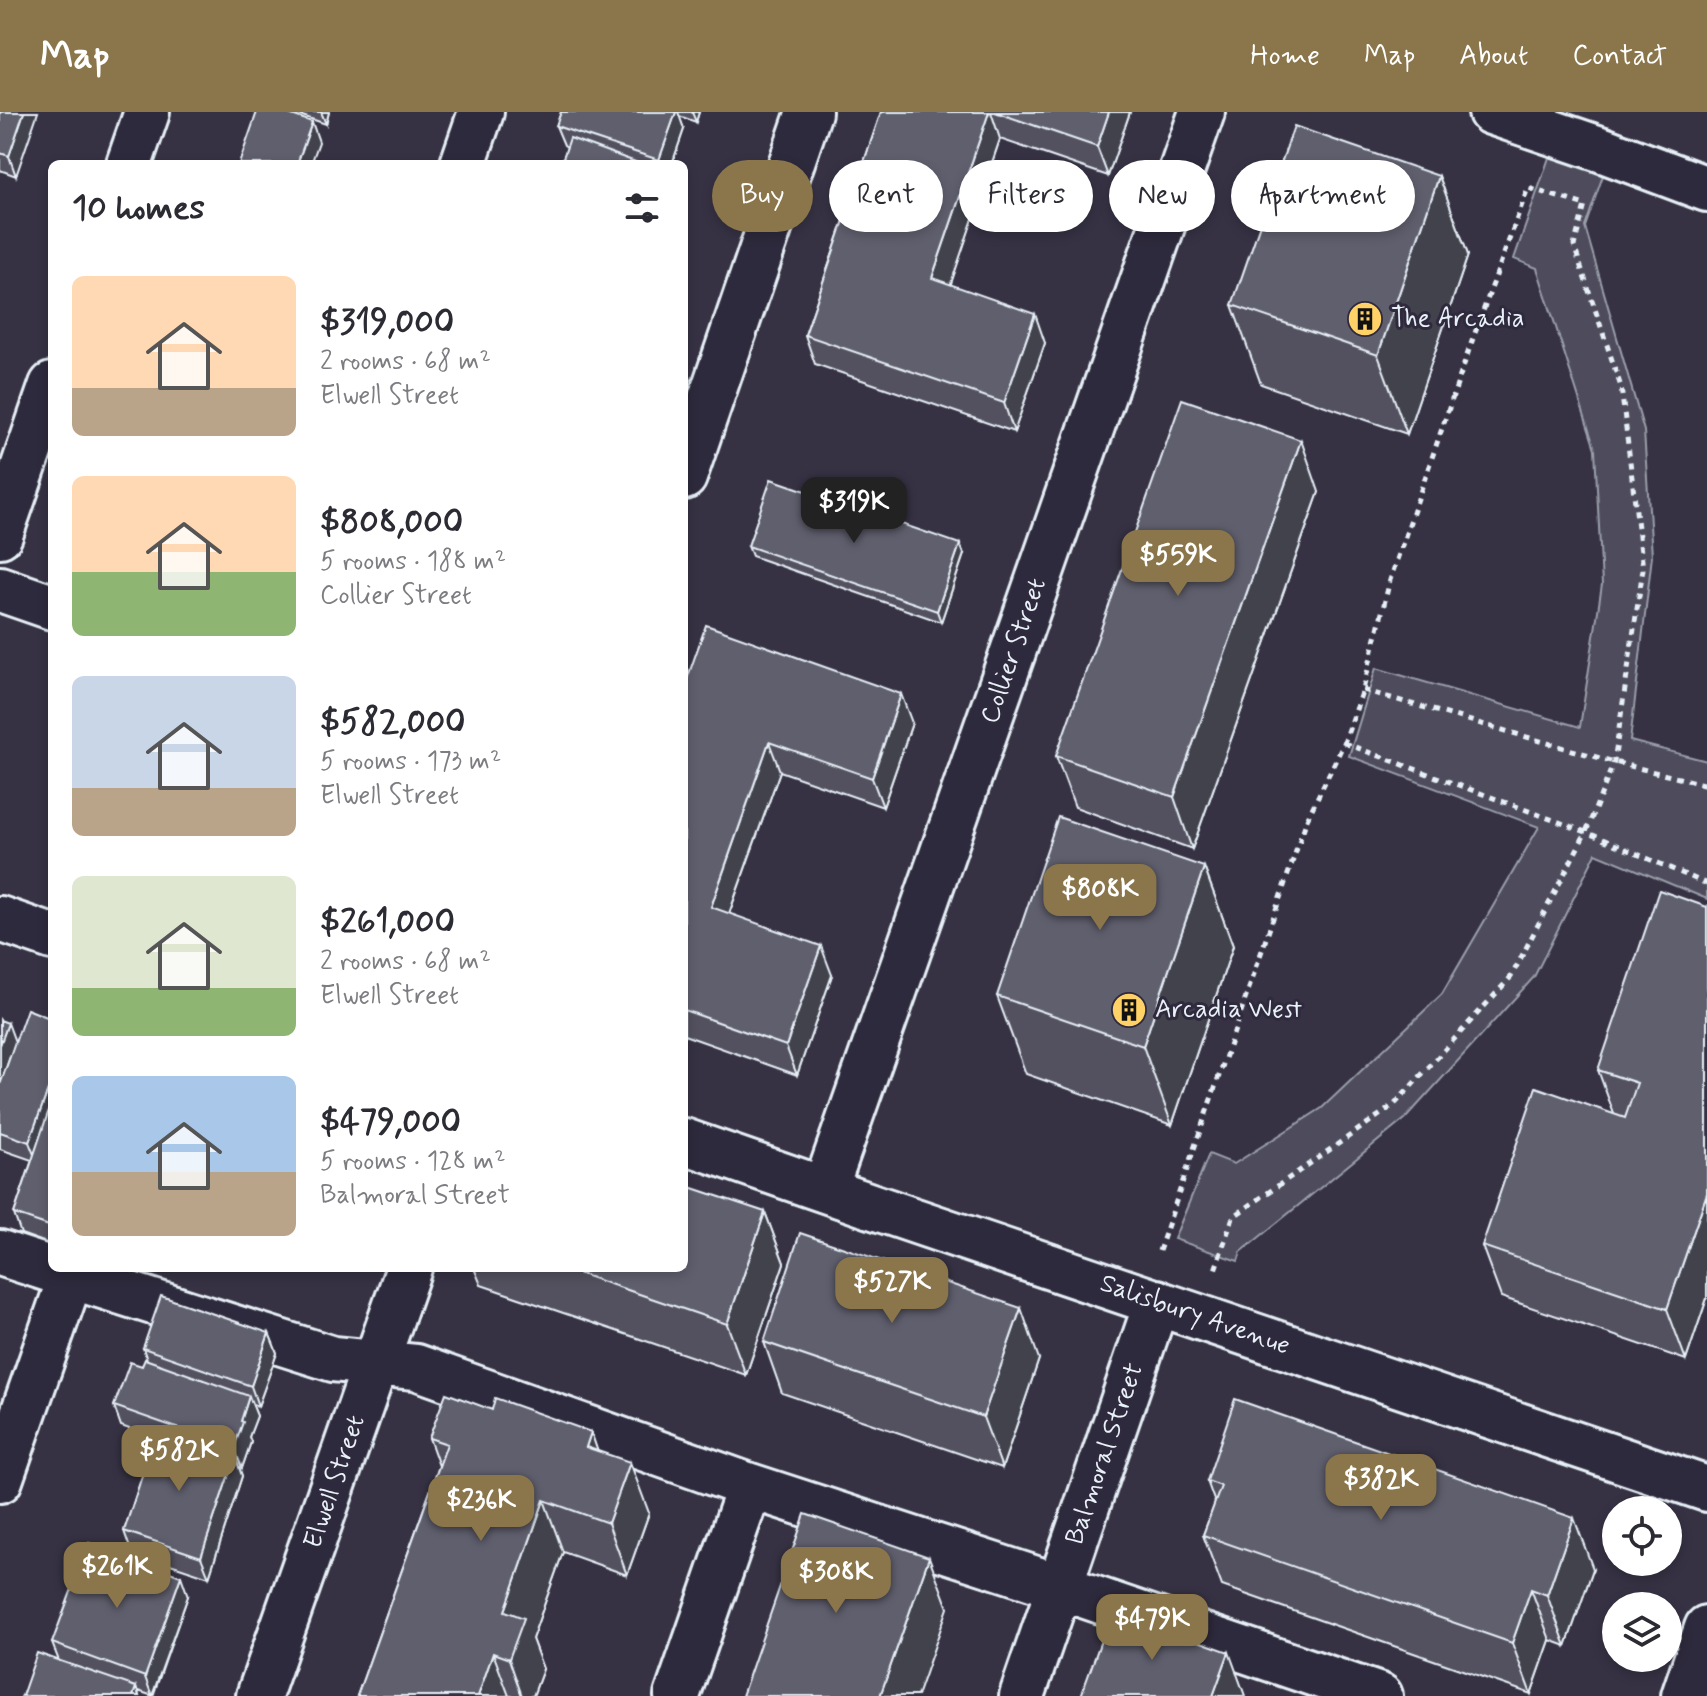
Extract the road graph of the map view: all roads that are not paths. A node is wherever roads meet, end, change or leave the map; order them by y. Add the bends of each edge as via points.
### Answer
1 (147, 112) edge
2 (481, 112) edge
3 (809, 112) edge
4 (1202, 112) edge
5 (1491, 112) edge
6 (1567, 124) edge
7 (130, 160) edge
8 (464, 160) edge
9 (1707, 189) edge
10 (48, 397) edge
11 (688, 465) edge
12 (0, 535) edge
13 (0, 589) edge
14 (48, 606) edge
15 (0, 919) edge
16 (48, 936) edge
17 (688, 1142) edge
18 (825, 1189) junction
19 (0, 1253) edge
20 (48, 1269) edge
21 (59, 1272) edge
22 (408, 1272) edge
23 (71, 1276) junction
24 (1157, 1302) junction
25 (376, 1364) junction
26 (0, 1480) edge
27 (750, 1486) junction
28 (1707, 1489) edge
29 (1060, 1587) junction
30 (1707, 1628) edge
31 (1365, 1694) edge
32 (259, 1696) edge
33 (677, 1696) edge
34 (1022, 1696) edge
35 (1684, 1696) edge

1 - 7 street
2 - 8 street
3 - 11 street
4 - 18 street, Collier Street
5 - 6 street
6 - 9 street
10 - 12 street
13 - 14 street
15 - 16 street
17 - 18 street, Salisbury Avenue
18 - 24 street, Salisbury Avenue
19 - 20 street
21 - 23 street
22 - 25 street, Elwell Street
23 - 25 street via 333,1359
23 - 26 street
24 - 28 street, Salisbury Avenue
24 - 29 street, Balmoral Street
25 - 27 street via 416,1367
25 - 32 street, Elwell Street
27 - 29 street
27 - 33 street
29 - 31 street
29 - 34 street, Balmoral Street
30 - 35 street

